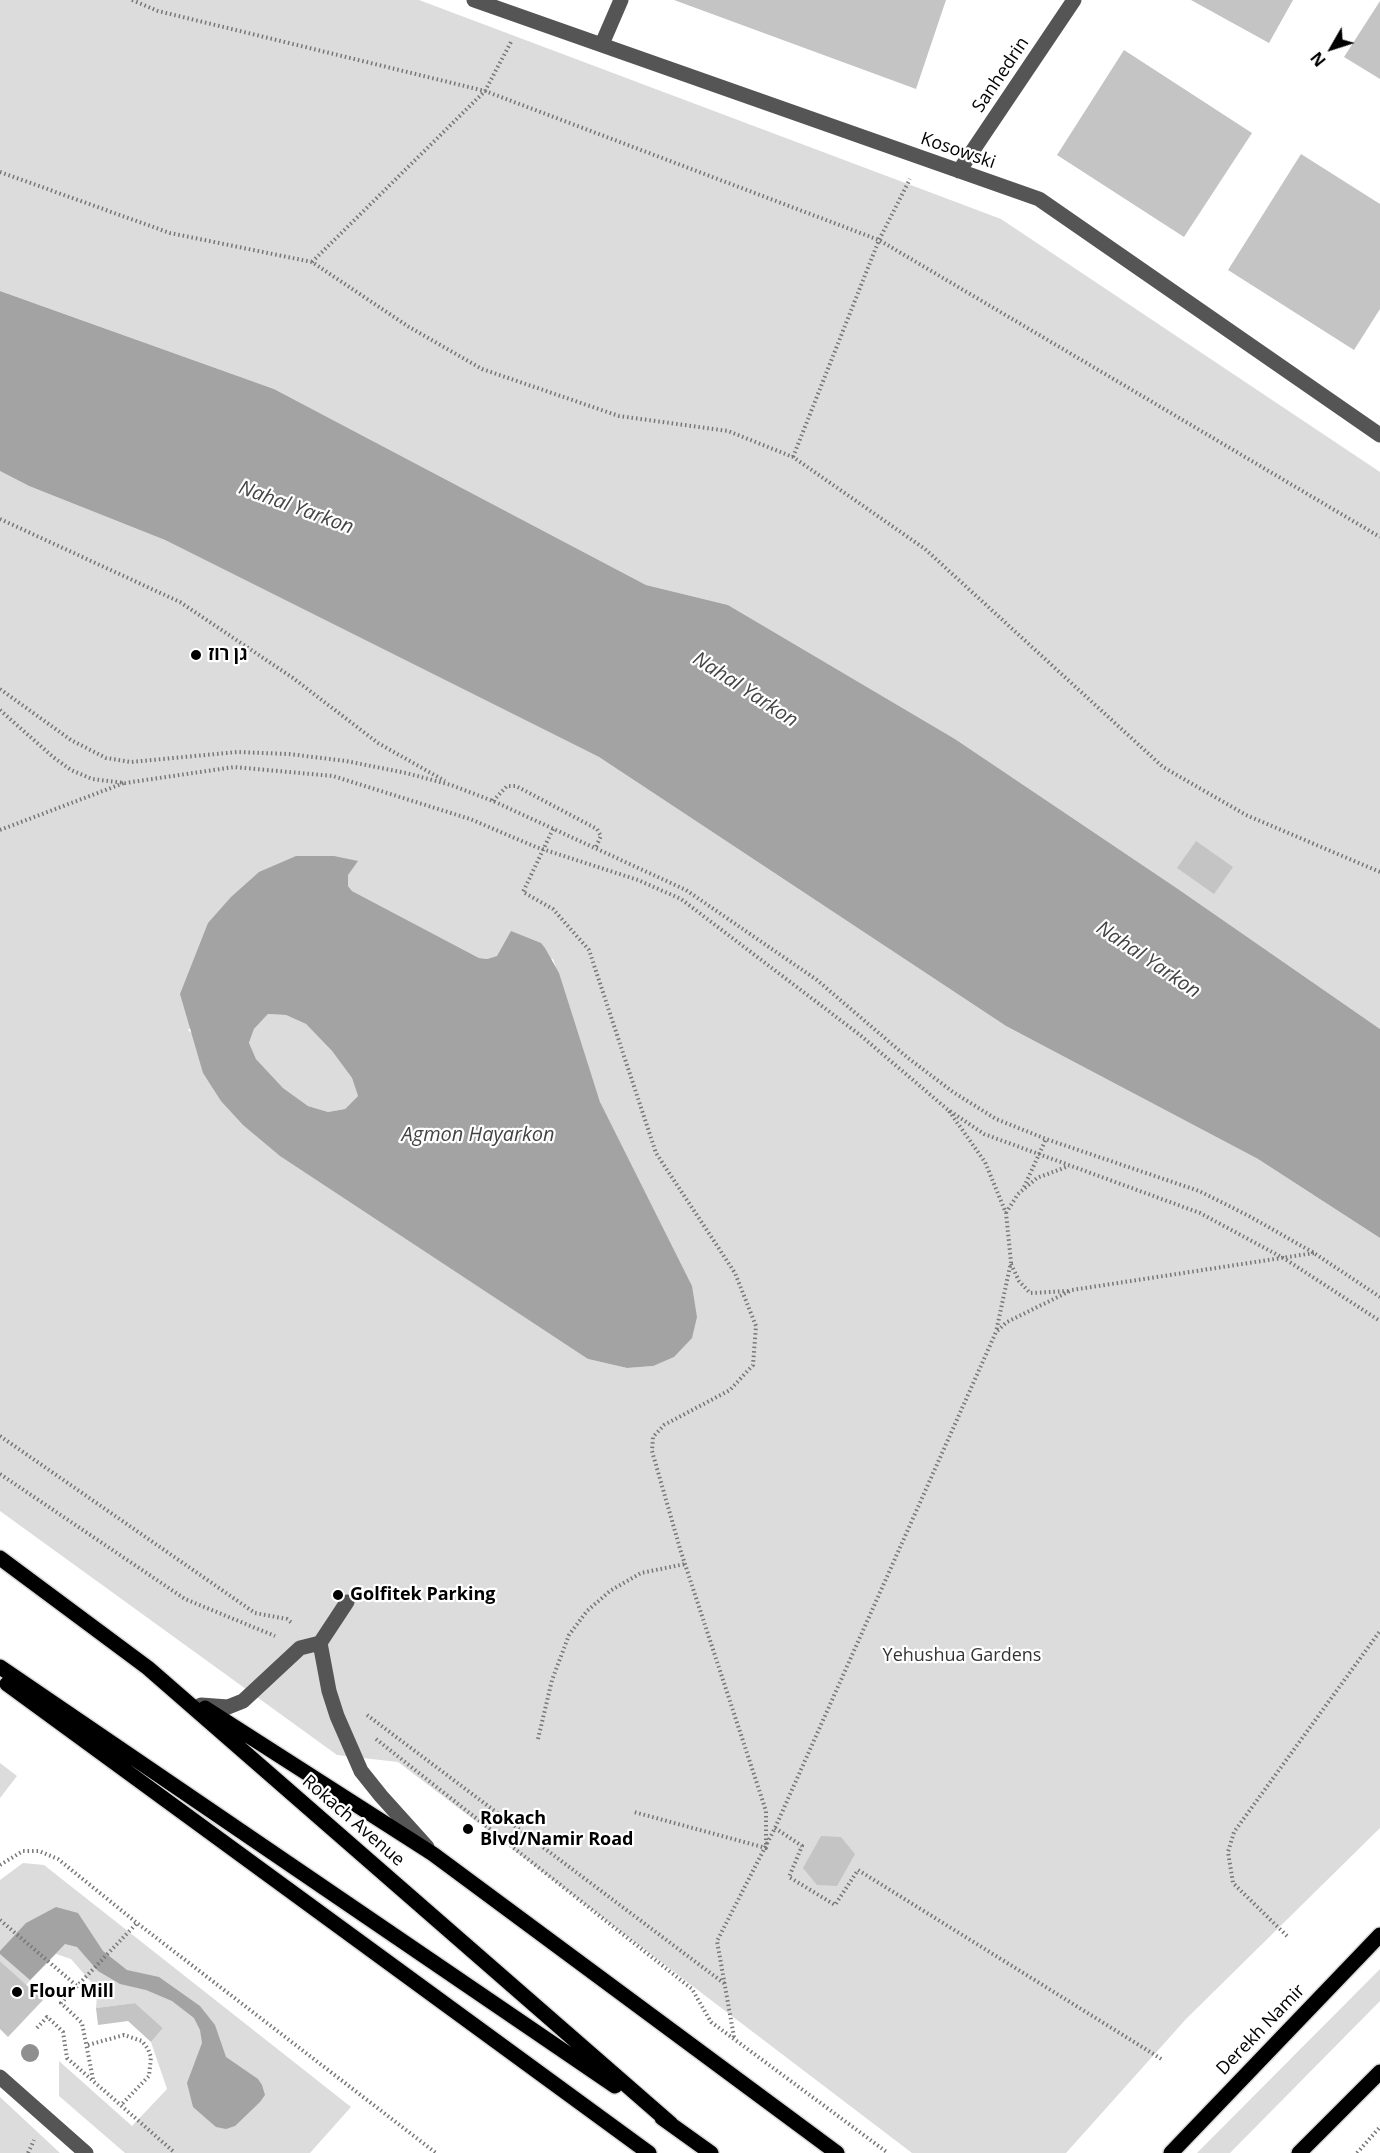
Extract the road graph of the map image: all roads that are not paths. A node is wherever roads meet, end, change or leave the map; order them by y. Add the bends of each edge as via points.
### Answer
1 (474, 0) edge
2 (621, 0) edge
3 (1074, 0) edge
4 (602, 44) junction
5 (959, 171) junction
6 (1380, 435) edge
7 (0, 1558) edge
8 (347, 1602) dead end
9 (320, 1643) junction
10 (0, 1667) edge
11 (148, 1668) junction
12 (0, 1679) edge
13 (201, 1705) junction
14 (434, 1854) junction
15 (1380, 1935) edge
16 (1380, 2072) edge
17 (0, 2077) edge
18 (1216, 2106) junction
19 (671, 2124) junction
20 (86, 2153) edge
21 (649, 2153) edge
22 (711, 2153) edge
23 (837, 2153) edge
24 (1159, 2153) edge
25 (1171, 2153) edge
26 (1299, 2153) edge

1 - 4 street, Kosowski
2 - 4 street
3 - 5 street, Sanhedrin
4 - 5 street, Kosowski
5 - 6 street, Kosowski via 1039,199
7 - 11 main road, Rokach Avenue
8 - 9 street
9 - 13 street via 300,1648 243,1701 228,1707
9 - 14 street via 331,1699 361,1771
10 - 19 main road, Rokach Avenue
11 - 13 main road
11 - 19 main road, Rokach Avenue
12 - 21 main road
13 - 14 main road
14 - 23 main road
15 - 18 main road, Derekh Namir
16 - 26 main road
17 - 20 street
18 - 24 main road
18 - 25 main road, Derekh Namir
19 - 22 main road, Rokach Avenue

